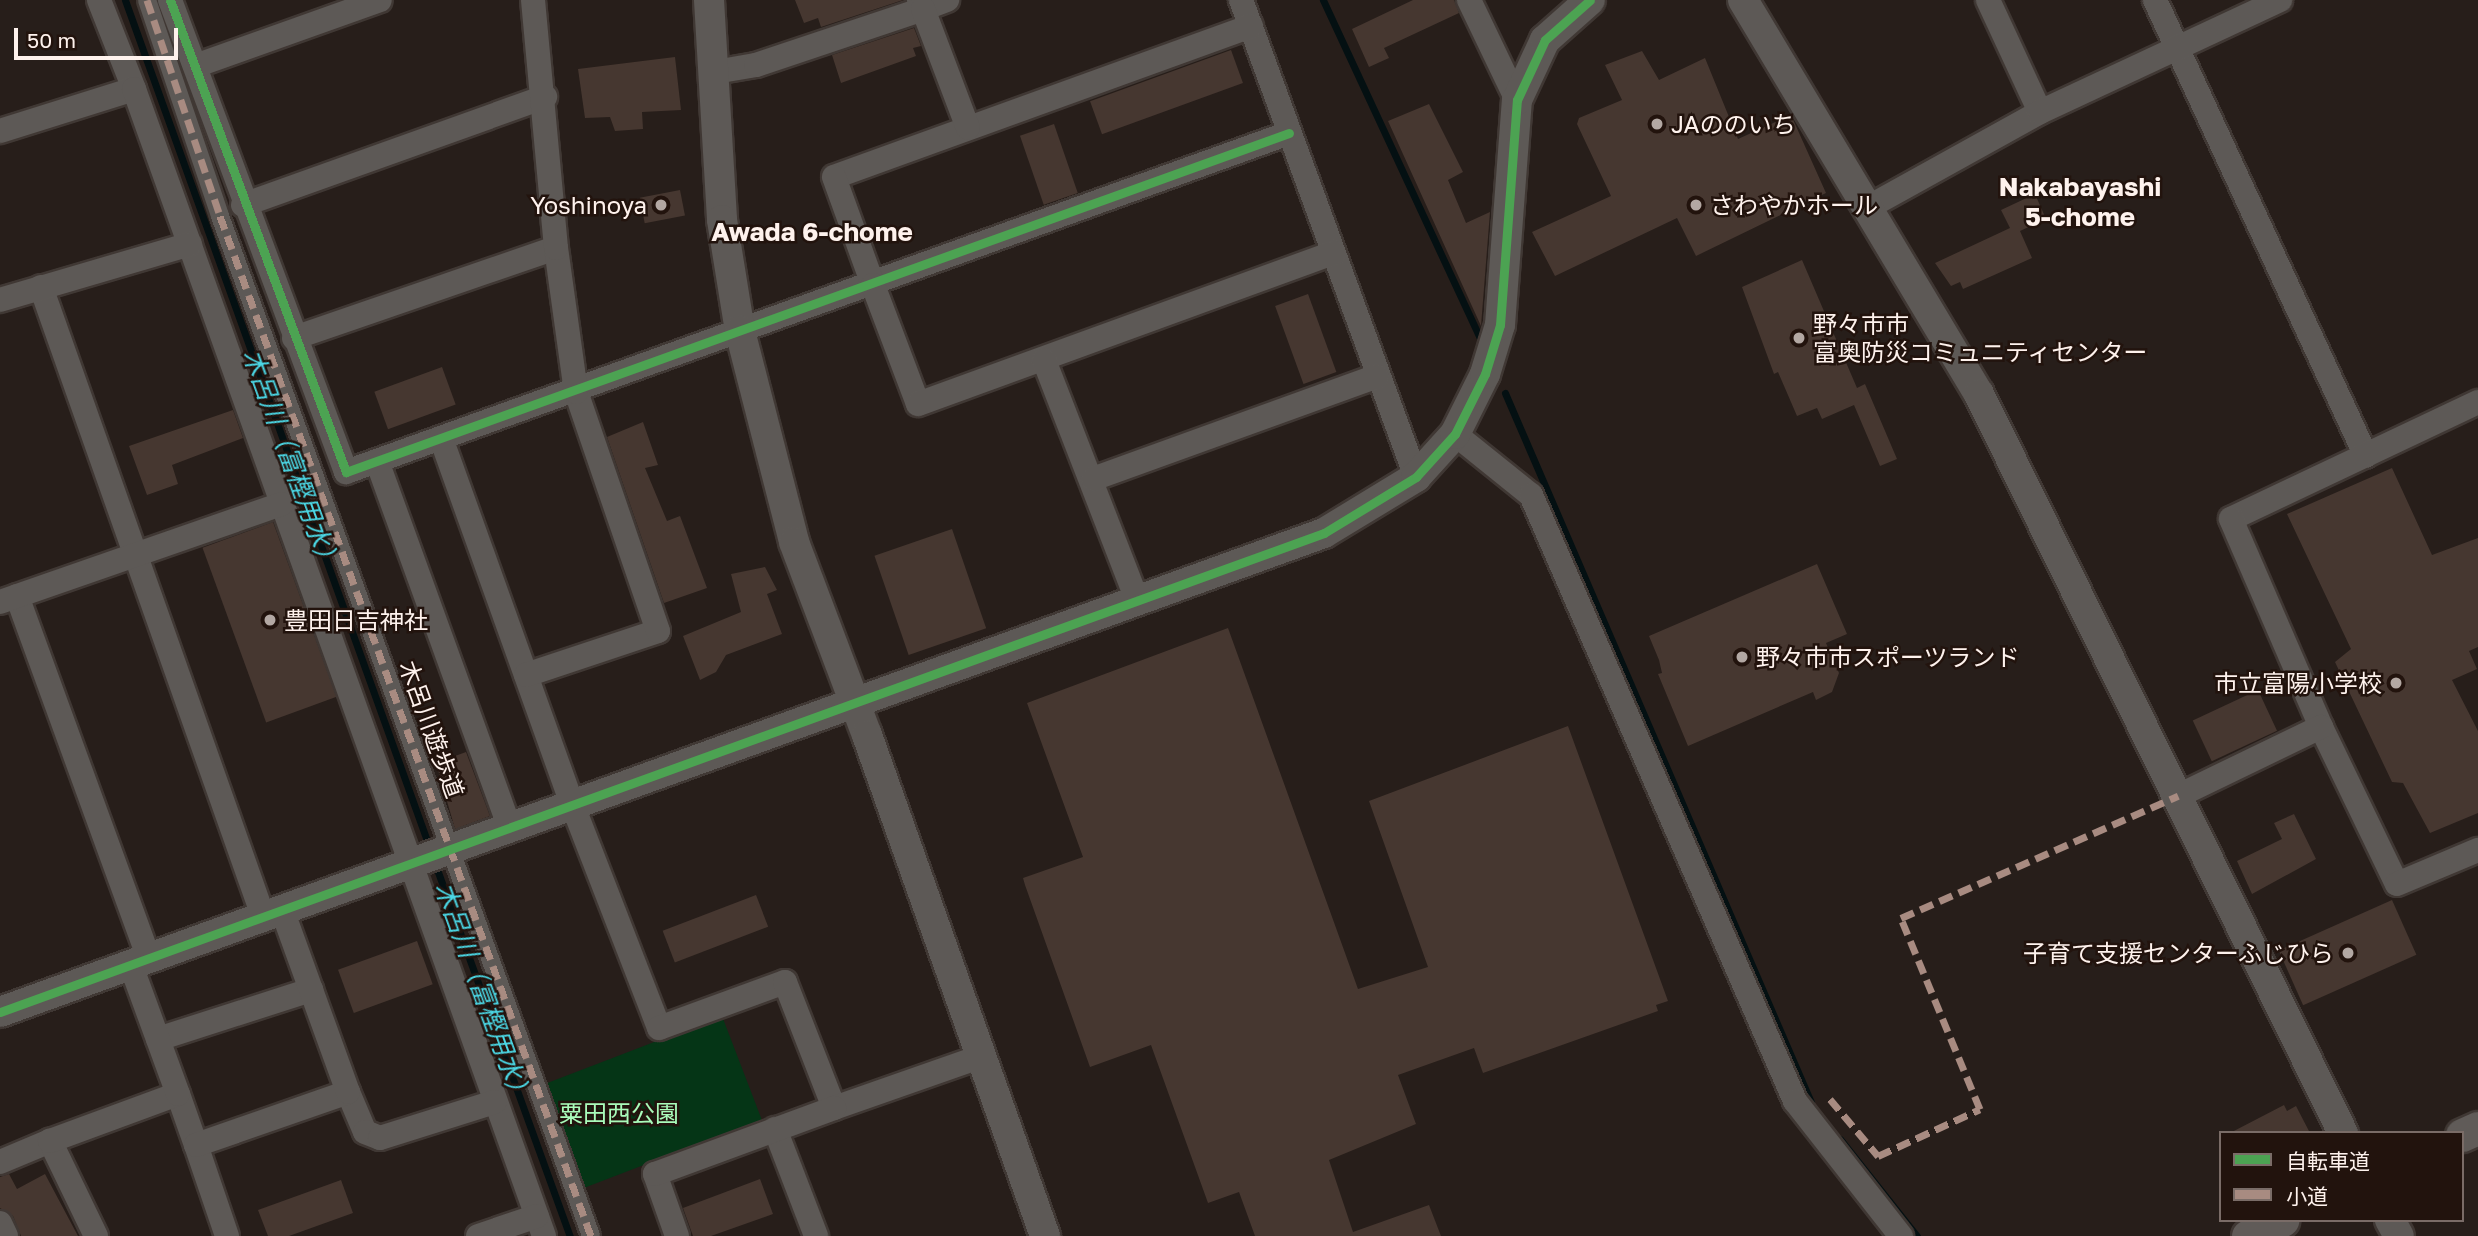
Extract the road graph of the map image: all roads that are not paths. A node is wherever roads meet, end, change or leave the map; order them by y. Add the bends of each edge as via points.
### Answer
1 (99, 0) edge
2 (147, 0) edge
3 (170, 0) edge
4 (380, 0) edge
5 (533, 0) edge
6 (709, 0) edge
7 (947, 0) edge
8 (1241, 0) edge
9 (1469, 0) edge
10 (1590, 0) edge
11 (1743, 0) edge
12 (1988, 0) edge
13 (2155, 0) edge
14 (2280, 0) edge
15 (921, 4) edge
16 (1251, 26) junction
17 (2178, 49) junction
18 (195, 66) junction
19 (715, 72) junction
20 (134, 89) junction
21 (545, 97) junction
22 (1517, 100) junction
23 (2040, 112) junction
24 (968, 128) junction
25 (0, 131) edge
26 (1289, 133) junction
27 (243, 205) junction
28 (1867, 208) junction
29 (190, 244) junction
30 (556, 247) junction
31 (1333, 253) junction
32 (873, 285) junction
33 (41, 287) junction
34 (0, 300) edge
35 (740, 331) junction
36 (293, 338) junction
37 (1044, 360) junction
38 (1377, 376) junction
39 (576, 392) junction
40 (2478, 402) edge
41 (1455, 434) junction
42 (442, 438) junction
43 (2366, 456) junction
44 (377, 461) junction
45 (1416, 477) junction
46 (1093, 479) junction
47 (281, 504) junction
48 (137, 553) junction
49 (9, 599) edge
50 (1138, 602) junction
51 (526, 675) junction
52 (856, 705) junction
53 (2321, 727) junction
54 (2178, 796) junction
55 (573, 806) junction
56 (510, 828) junction
57 (2478, 850) edge
58 (431, 855) junction
59 (273, 916) junction
60 (141, 965) junction
61 (311, 990) junction
62 (0, 1012) edge
63 (158, 1039) junction
64 (980, 1058) junction
65 (348, 1092) junction
66 (178, 1094) junction
67 (494, 1102) junction
68 (834, 1108) junction
69 (775, 1129) junction
70 (2342, 1131) edge
71 (50, 1141) junction
72 (196, 1145) junction
73 (0, 1162) edge
74 (2278, 1222) edge
75 (0, 1223) edge
76 (540, 1226) edge
77 (6, 1236) edge
78 (96, 1236) edge
79 (227, 1236) edge
80 (478, 1236) edge
81 (591, 1236) edge
82 (677, 1236) edge
83 (816, 1236) edge
84 (1045, 1236) edge
85 (1901, 1236) edge
86 (2248, 1236) edge

1 - 20 street
2 - 58 street, 木呂川遊歩道
3 - 18 street
4 - 18 street
5 - 21 street
6 - 19 street
7 - 15 street
8 - 16 street
9 - 22 street
10 - 22 street via 1545,40
11 - 28 street
12 - 23 street
13 - 17 street
14 - 17 street
15 - 19 street via 756,65
15 - 24 street
16 - 24 street
16 - 26 street
17 - 23 street
17 - 43 street
18 - 27 street
19 - 35 street via 722,220
20 - 25 street
20 - 29 street
21 - 27 street
21 - 30 street
22 - 41 street via 1500,325 1485,374
23 - 28 street
24 - 32 street via 834,177
26 - 31 street
26 - 32 street
27 - 36 street
28 - 54 street via 1979,394
29 - 33 street
29 - 47 street
30 - 36 street
30 - 39 street
31 - 37 street
31 - 38 street
32 - 35 street
32 - 37 street via 918,404
33 - 34 street
33 - 48 street
35 - 39 street
35 - 52 street via 794,542
36 - 44 street via 346,472
37 - 46 street
38 - 45 street
38 - 46 street
39 - 42 street
39 - 51 street via 658,631
40 - 43 street
41 - 45 street
41 - 85 street via 1531,495 1795,1101
42 - 44 street
42 - 51 street
43 - 53 street via 2231,519
44 - 56 street
45 - 50 street via 1324,533
46 - 50 street
47 - 48 street
47 - 58 street
48 - 49 street
48 - 59 street
49 - 60 street
50 - 52 street
51 - 55 street
52 - 55 street
52 - 64 street
53 - 54 street
53 - 57 street via 2397,884
54 - 70 street
55 - 56 street
55 - 68 street via 659,1028 785,982
56 - 58 street
58 - 59 street
58 - 67 street
58 - 81 street, 木呂川遊歩道
59 - 60 street
59 - 61 street
60 - 62 street
60 - 63 street
61 - 63 street
61 - 65 street
63 - 66 street
64 - 68 street
64 - 84 street
65 - 67 street via 365,1132 380,1138
65 - 72 street
66 - 71 street
66 - 72 street
67 - 76 street
68 - 69 street
69 - 82 street via 655,1174
69 - 83 street
71 - 73 street
71 - 78 street
72 - 79 street
74 - 86 main road
75 - 77 street
76 - 80 street

